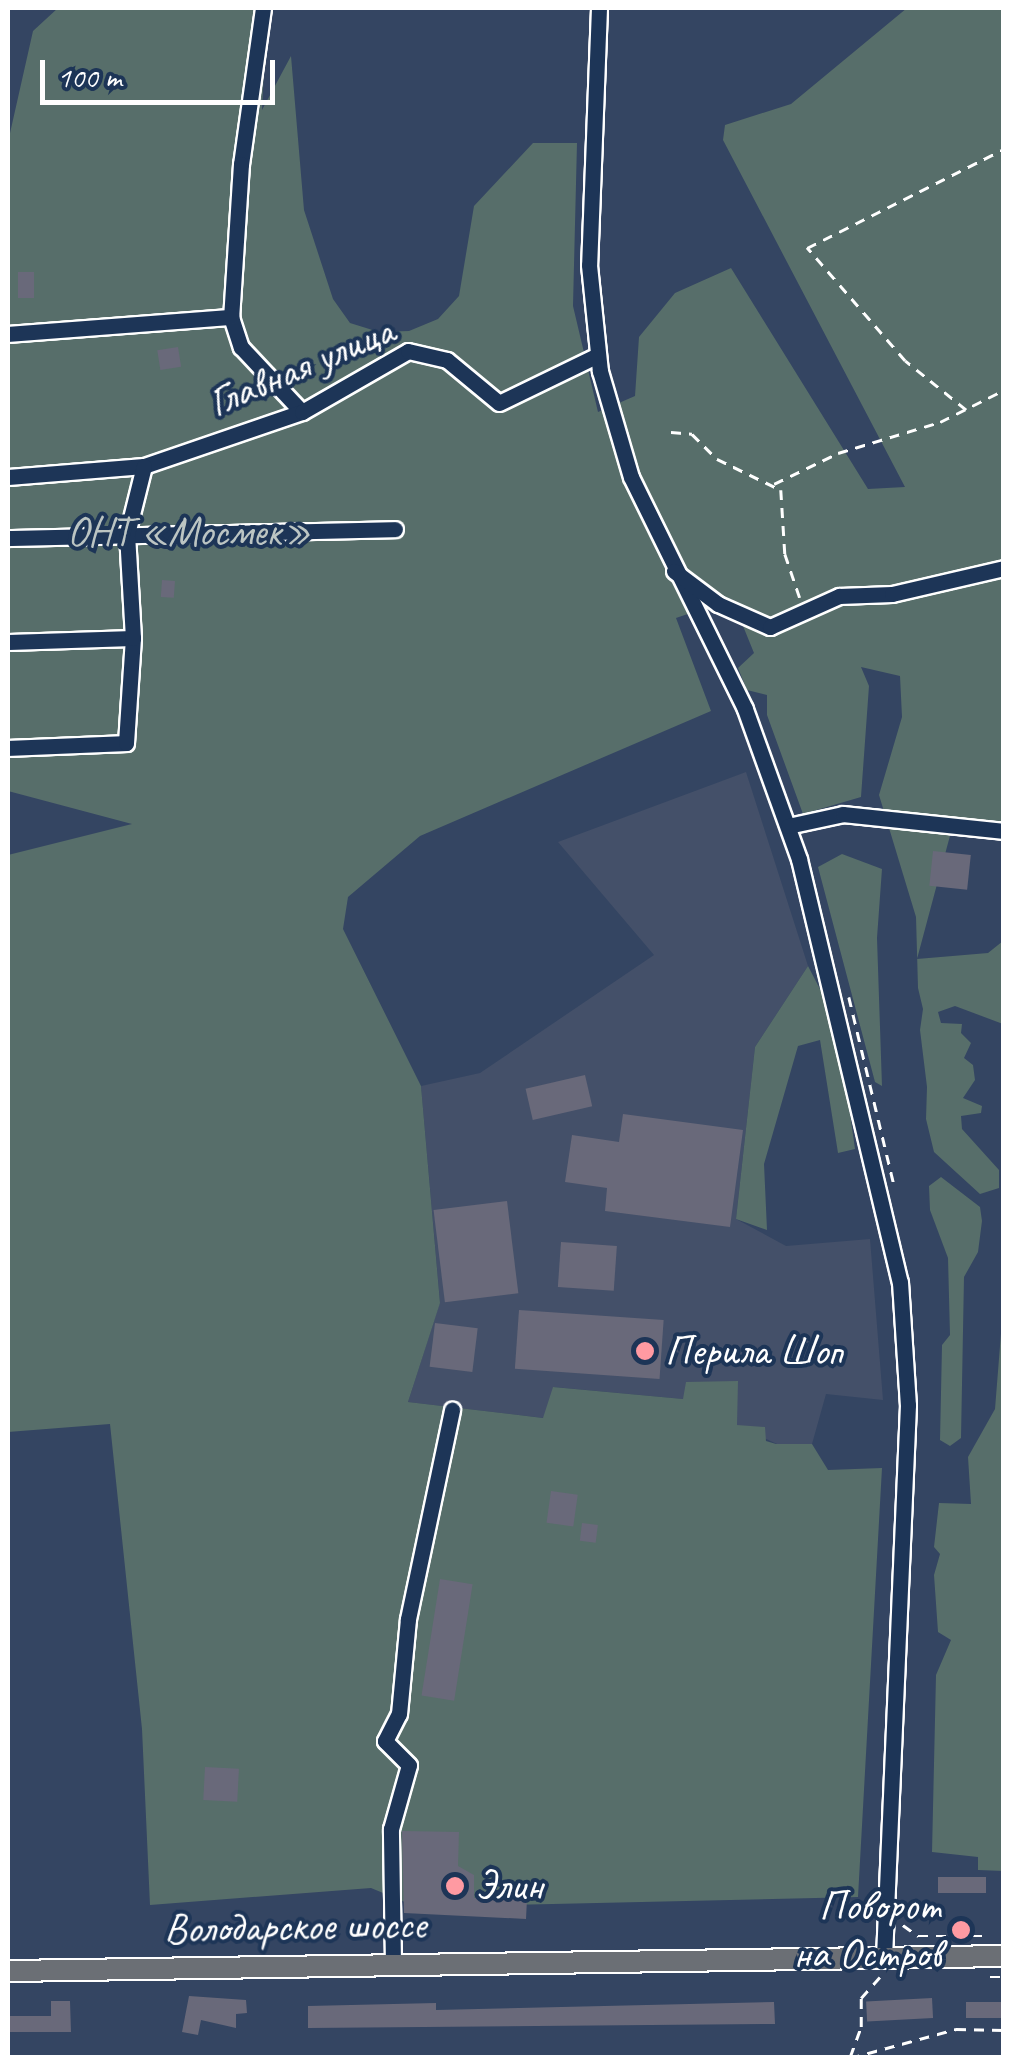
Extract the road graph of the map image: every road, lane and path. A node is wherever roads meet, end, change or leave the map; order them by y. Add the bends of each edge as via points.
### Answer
1 (263, 8) edge
2 (599, 8) edge
3 (1004, 149) edge
4 (231, 317) junction
5 (8, 334) edge
6 (598, 355) junction
7 (1004, 390) edge
8 (966, 410) junction
9 (302, 412) junction
10 (670, 432) dead end
11 (144, 466) junction
12 (8, 476) edge
13 (774, 485) junction
14 (395, 528) dead end
15 (127, 534) junction
16 (8, 538) edge
17 (1004, 568) edge
18 (674, 571) junction
19 (808, 613) junction
20 (133, 638) junction
21 (8, 642) edge
22 (8, 748) edge
23 (788, 826) junction
24 (1004, 831) edge
25 (844, 979) dead end
26 (898, 1204) dead end
27 (452, 1410) dead end
28 (896, 1921) dead end
29 (990, 1936) dead end
30 (1004, 1956) edge
31 (884, 1957) junction
32 (393, 1962) junction
33 (8, 1970) edge
34 (990, 1977) dead end
35 (1004, 1977) edge
36 (1004, 2030) edge
37 (850, 2057) edge
38 (826, 2058) edge

1 - 4 street via 241,164
2 - 6 street via 588,162
3 - 8 path via 807,248 905,360
4 - 5 street
4 - 9 street via 241,347
6 - 9 street, Главная улица via 499,404 447,360 408,351
6 - 18 street via 630,477
7 - 8 path
8 - 13 path via 838,453
9 - 11 street, Главная улица
10 - 13 path via 692,434 717,459
11 - 12 street, Главная улица
11 - 15 street
13 - 19 path via 781,490 791,580
14 - 15 street
15 - 16 street
15 - 20 street
17 - 19 street via 892,594 838,596
18 - 19 street via 718,604 770,627
18 - 23 street via 745,709
20 - 21 street
20 - 22 street via 126,743
23 - 24 street via 843,814
23 - 31 street via 902,1313 908,1405
25 - 26 path
27 - 32 street via 408,1619 399,1714 385,1740 409,1765 391,1829
28 - 29 path via 918,1936
30 - 31 main road, Володарское шоссе
31 - 32 main road, Володарское шоссе
31 - 37 path via 880,1977 861,1998 861,2027
32 - 33 main road, Володарское шоссе
34 - 35 path
36 - 37 path via 956,2030
37 - 38 path

